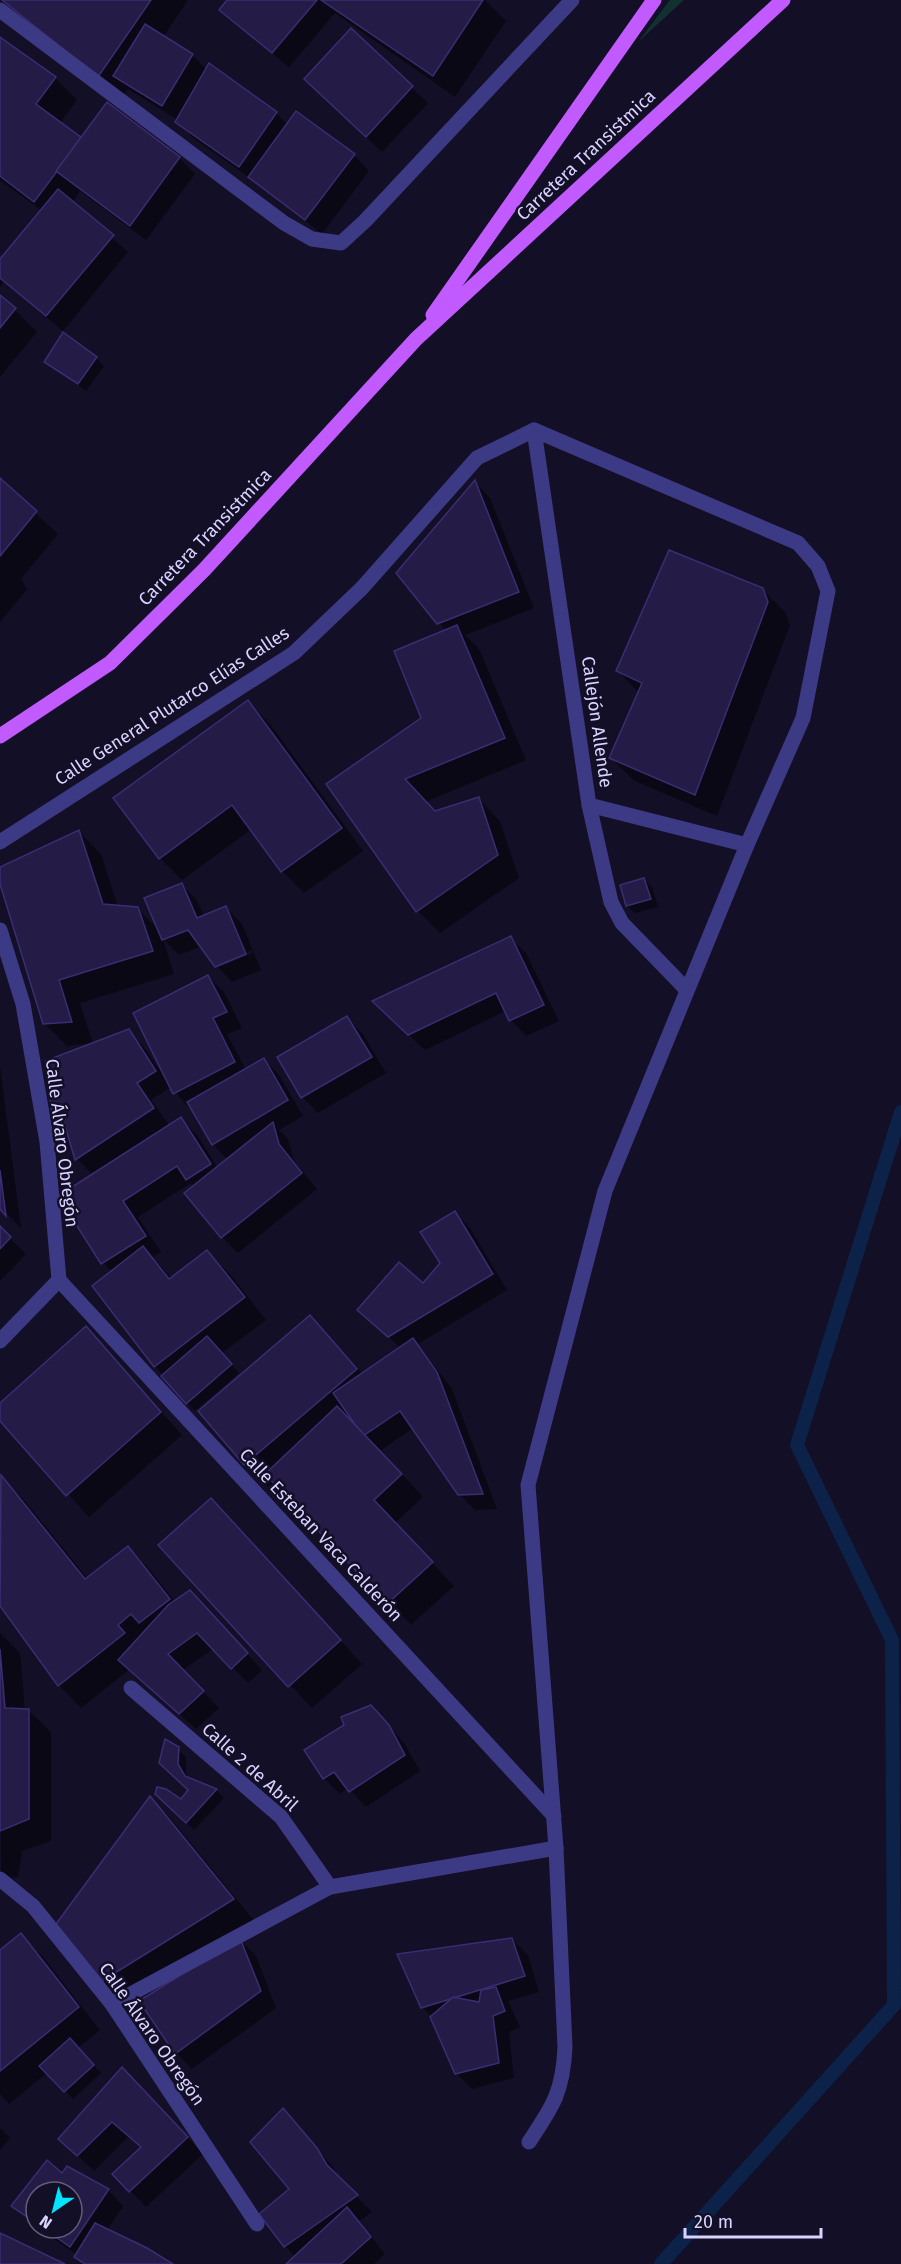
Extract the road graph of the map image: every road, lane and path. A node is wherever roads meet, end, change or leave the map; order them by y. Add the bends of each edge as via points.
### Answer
1 (572, 0) edge
2 (654, 0) edge
3 (783, 0) edge
4 (0, 10) edge
5 (416, 339) junction
6 (534, 430) junction
7 (0, 736) edge
8 (590, 805) junction
9 (0, 842) edge
10 (747, 845) junction
11 (0, 930) edge
12 (687, 990) junction
13 (59, 1280) junction
14 (0, 1341) edge
15 (131, 1688) dead end
16 (554, 1816) junction
17 (556, 1848) junction
18 (0, 1879) edge
19 (330, 1887) junction
20 (112, 2004) junction
21 (529, 2142) dead end
22 (257, 2224) dead end

1 - 4 street via 341,243 312,239 284,223
2 - 5 main road, Carretera Transistmica
3 - 5 main road, Carretera Transistmica
5 - 7 main road, Carretera Transistmica via 204,570 110,663
6 - 8 street, Callejón Allende
6 - 9 street, Calle General Plutarco Elías Calles via 477,458 362,588 294,653
6 - 10 street via 798,543 818,566 828,591 803,718
8 - 10 street
8 - 12 street, Callejón Allende via 610,902 622,923
10 - 12 street
11 - 13 street, Calle Álvaro Obregón via 23,1005 47,1142
12 - 16 street via 605,1191 528,1485
13 - 14 street
13 - 16 street, Calle Esteban Vaca Calderón
15 - 19 street, Calle 2 de Abril via 281,1817
16 - 17 street
17 - 19 street
17 - 21 street via 564,2078 555,2103
18 - 20 street, Calle Álvaro Obregón via 33,1906
19 - 20 street
20 - 22 street, Calle Álvaro Obregón

